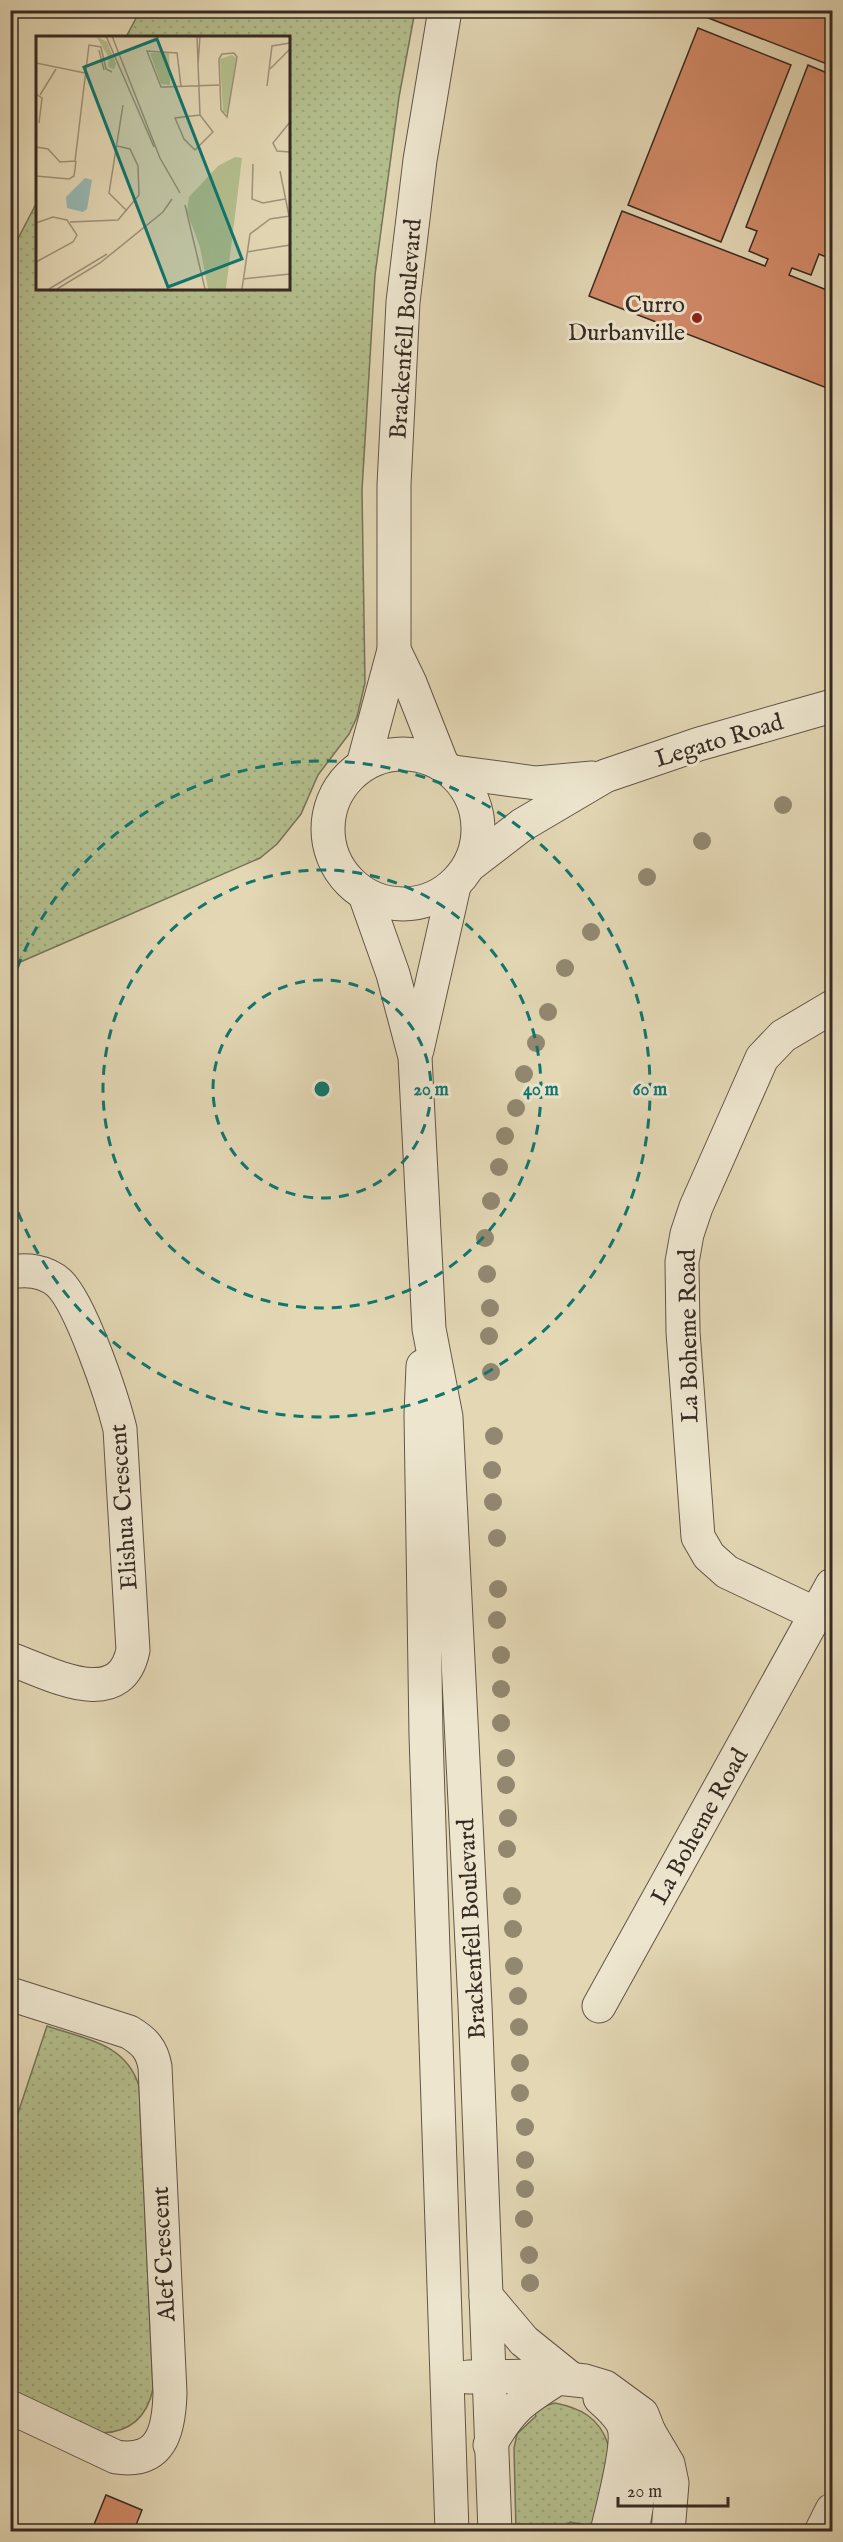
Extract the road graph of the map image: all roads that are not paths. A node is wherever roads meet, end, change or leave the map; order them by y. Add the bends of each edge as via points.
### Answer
1 (445, 10) edge
2 (394, 650) junction
3 (832, 706) edge
4 (363, 765) junction
5 (448, 768) junction
6 (605, 776) junction
7 (462, 876) junction
8 (365, 895) junction
9 (832, 1007) edge
10 (415, 1057) junction
11 (10, 1272) edge
12 (429, 1329) junction
13 (832, 1585) edge
14 (816, 1614) junction
15 (10, 1659) edge
16 (10, 1994) edge
17 (599, 2006) dead end
18 (486, 2296) junction
19 (488, 2376) junction
20 (446, 2377) junction
21 (571, 2379) junction
22 (10, 2407) edge
23 (649, 2432) junction
24 (490, 2445) junction
25 (832, 2511) edge
26 (452, 2532) edge
27 (495, 2532) edge
28 (607, 2532) edge
29 (632, 2532) edge
30 (668, 2532) edge
31 (821, 2532) edge

1 - 2 street, Brackenfell Boulevard via 420,160 403,302 394,485
2 - 4 street, Brackenfell Boulevard
2 - 5 street, Brackenfell Boulevard
3 - 6 street, Legato Road
4 - 5 street via 386,756 410,754
4 - 8 street via 344,781 332,802 327,827 330,852 342,874
5 - 6 street, Legato Road via 536,783
5 - 7 street via 470,793 478,817 478,842
6 - 7 street, Legato Road via 522,825
7 - 8 street via 432,900 408,905
7 - 10 street, Brackenfell Boulevard
8 - 10 street, Brackenfell Boulevard via 393,974
9 - 14 street, La Boheme Road via 783,1035 762,1059 696,1207 682,1262 682,1332 698,1537 709,1556 727,1572
10 - 12 street, Brackenfell Boulevard
11 - 15 street, Elishua Crescent via 39,1272 64,1289 112,1397 120,1429 133,1650 120,1676 101,1685 78,1684
12 - 18 street, Brackenfell Boulevard via 446,1417 451,1500
12 - 20 street, Brackenfell Boulevard via 421,1415 426,1735
13 - 14 street, La Boheme Road
14 - 17 street, La Boheme Road
16 - 22 street, Alef Crescent via 129,2032 151,2050 155,2067 170,2400 164,2436 152,2451 136,2459 116,2457
18 - 19 street, Brackenfell Boulevard
18 - 21 street via 524,2341
19 - 20 street
19 - 21 street
19 - 24 street, Brackenfell Boulevard
20 - 26 street, Brackenfell Boulevard
21 - 23 street via 605,2387 622,2397 642,2414
21 - 24 street via 520,2402 505,2418
21 - 28 street via 623,2423 622,2461
23 - 29 street
23 - 30 street via 668,2464 672,2483
24 - 27 street, Brackenfell Boulevard
25 - 31 street

